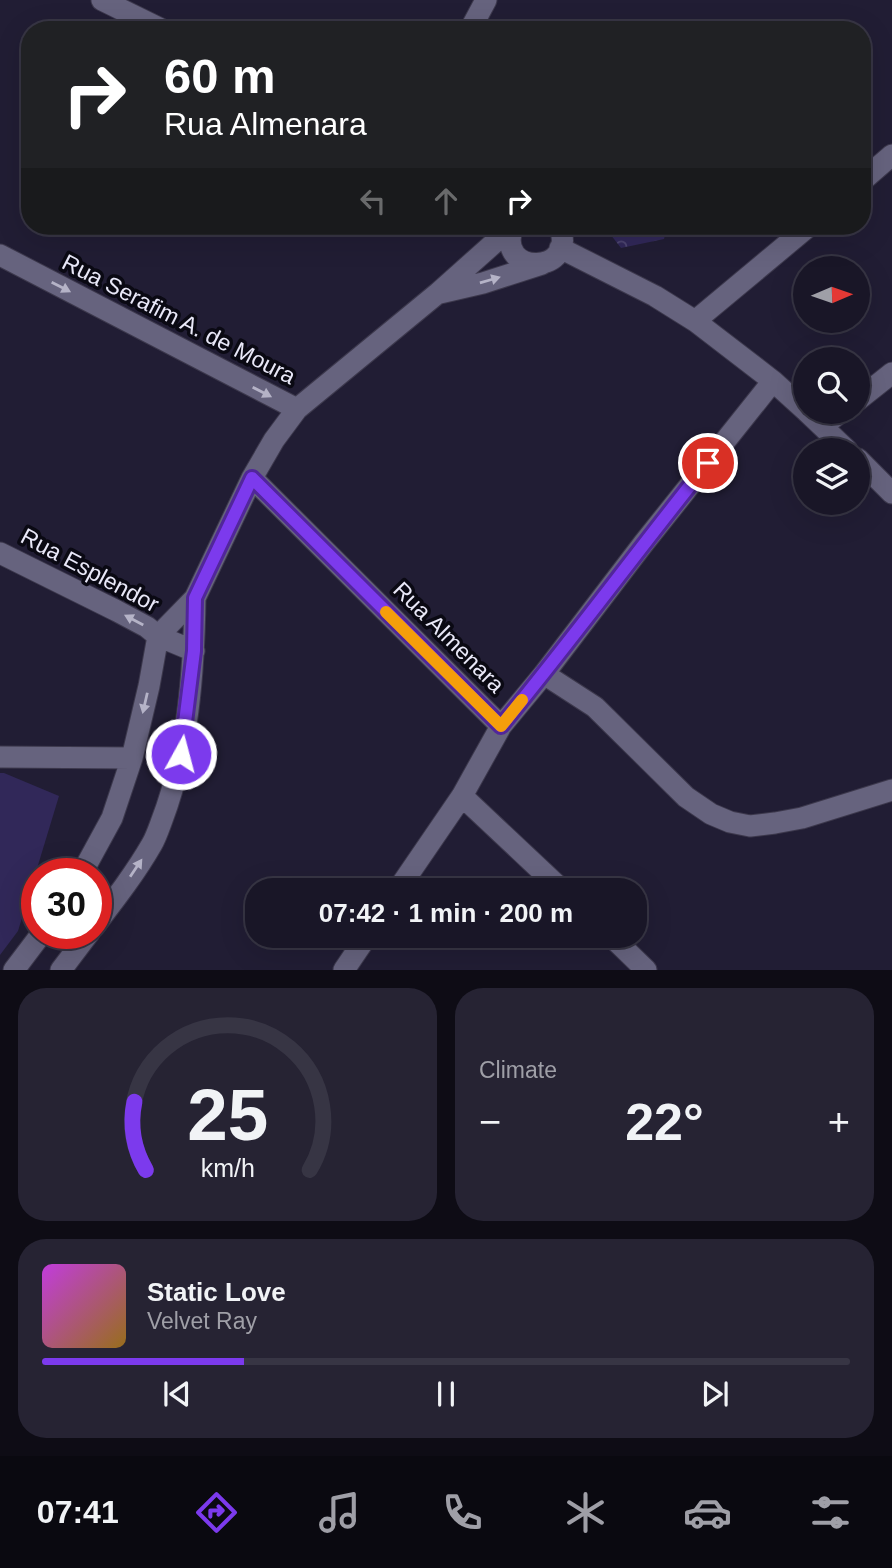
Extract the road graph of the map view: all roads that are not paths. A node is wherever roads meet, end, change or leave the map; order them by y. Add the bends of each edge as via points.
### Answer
1 (102, 0) edge
2 (486, 0) edge
3 (145, 21) edge
4 (475, 21) edge
5 (892, 155) edge
6 (871, 173) edge
7 (503, 235) edge
8 (512, 235) edge
9 (561, 235) edge
10 (797, 235) edge
11 (560, 248) junction
12 (0, 255) edge
13 (542, 264) junction
14 (438, 293) junction
15 (695, 321) junction
16 (892, 373) edge
17 (773, 382) junction
18 (870, 390) edge
19 (793, 400) edge
20 (296, 410) junction
21 (821, 424) edge
22 (826, 424) edge
23 (823, 426) junction
24 (835, 438) edge
25 (870, 472) edge
26 (252, 478) junction
27 (892, 493) edge
28 (0, 553) edge
29 (195, 598) junction
30 (158, 636) junction
31 (194, 651) junction
32 (544, 674) junction
33 (501, 726) junction
34 (0, 757) edge
35 (132, 758) junction
36 (892, 790) edge
37 (462, 796) junction
38 (90, 858) edge
39 (406, 878) edge
40 (549, 878) edge
41 (112, 903) edge
42 (359, 948) edge
43 (623, 948) edge
44 (30, 949) edge
45 (77, 949) edge
46 (14, 970) edge
47 (61, 970) edge
48 (344, 970) edge
49 (646, 970) edge

1 - 3 street
2 - 4 street
5 - 6 street
7 - 14 street
8 - 13 street via 511,244 519,258
9 - 11 street
10 - 15 street
11 - 13 street
11 - 15 street
12 -> 20 street, Rua Serafim A. de Moura
14 -> 13 street
14 - 20 street
15 - 17 street
16 - 18 street
17 - 19 street
17 - 32 street
20 - 26 street
21 - 23 street
22 - 23 street
23 - 24 street
25 - 27 street
26 - 29 street
26 - 33 street, Rua Almenara
30 -> 28 street, Rua Esplendor
29 - 30 street
29 - 31 street
30 - 31 street, Rua Esplendor
30 -> 35 street
41 -> 31 street via 153,843 169,800 181,754
32 - 33 street
32 - 36 street via 595,707 686,797 730,822 750,826 788,821
33 - 37 street, Rua Almenara
34 - 35 street
35 - 38 street via 112,818
37 - 39 street, Rua Almenara
37 - 40 street
42 - 48 street
43 - 49 street
44 - 46 street
45 - 47 street

